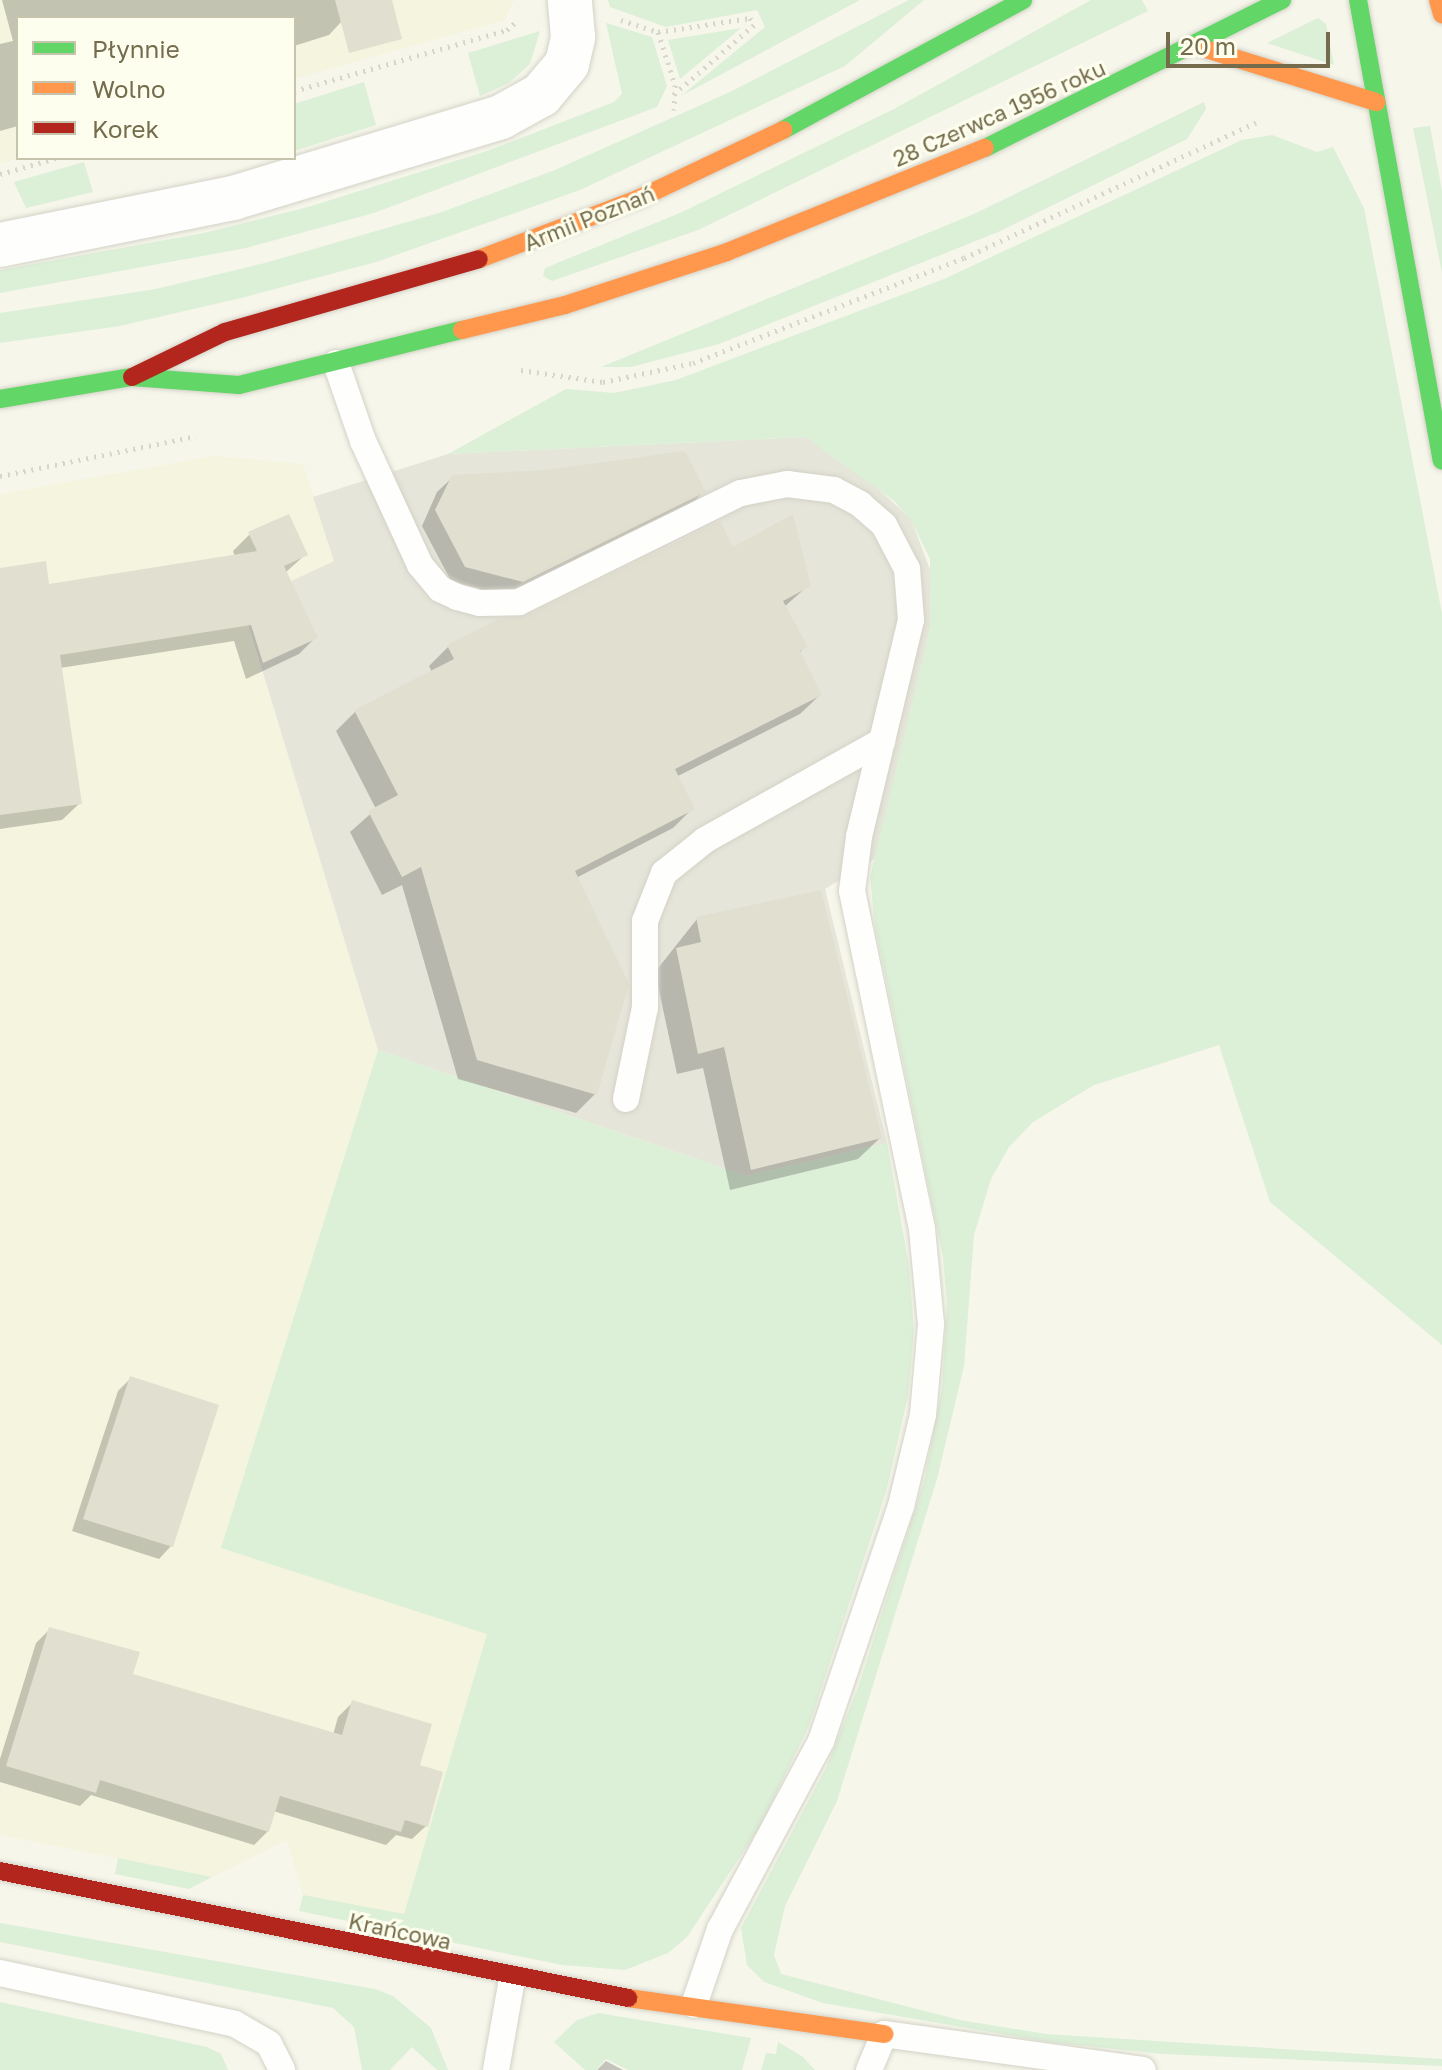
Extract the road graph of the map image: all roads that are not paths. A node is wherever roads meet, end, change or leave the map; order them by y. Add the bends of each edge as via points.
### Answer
1 (1023, 0) edge
2 (1282, 0) edge
3 (1358, 0) edge
4 (1438, 0) edge
5 (589, 8) edge
6 (1442, 14) edge
7 (1196, 46) junction
8 (1376, 102) junction
9 (0, 245) edge
10 (727, 252) joint
11 (336, 363) junction
12 (132, 377) junction
13 (0, 399) edge
14 (1442, 460) edge
15 (882, 741) junction
16 (626, 1099) dead end
17 (0, 1871) edge
18 (0, 1973) edge
19 (512, 1979) junction
20 (694, 2005) junction
21 (884, 2034) junction
22 (282, 2070) edge
23 (496, 2070) edge
24 (869, 2070) edge
25 (1143, 2070) edge

1 - 12 main road, Armii Poznań via 801,121 638,199 451,270 225,332
2 - 7 main road, 28 Czerwca 1956 roku
3 - 8 main road
4 - 6 main road
5 - 9 street via 573,37 567,64 541,95 465,130 233,198
7 - 8 main road
7 - 10 main road, 28 Czerwca 1956 roku via 996,143
8 - 14 main road
10 - 11 main road, Armii Poznań via 565,305
11 - 12 main road, Armii Poznań via 239,385
11 - 15 lane via 363,441 420,565 440,589 480,603 519,602 763,487 810,484 860,504 884,525 898,548 911,592 911,620
12 - 13 main road, Armii Poznań
15 - 16 lane via 705,840 664,873 645,921 645,1007
15 - 20 lane via 852,891 922,1229 931,1325 925,1401 901,1506 834,1707 807,1772 720,1929
17 - 19 main road, Krańcowa
18 - 22 lane via 235,2024 269,2044
19 - 20 main road, Krańcowa
19 - 23 lane
20 - 21 main road, Krańcowa
21 - 24 lane
21 - 25 lane

